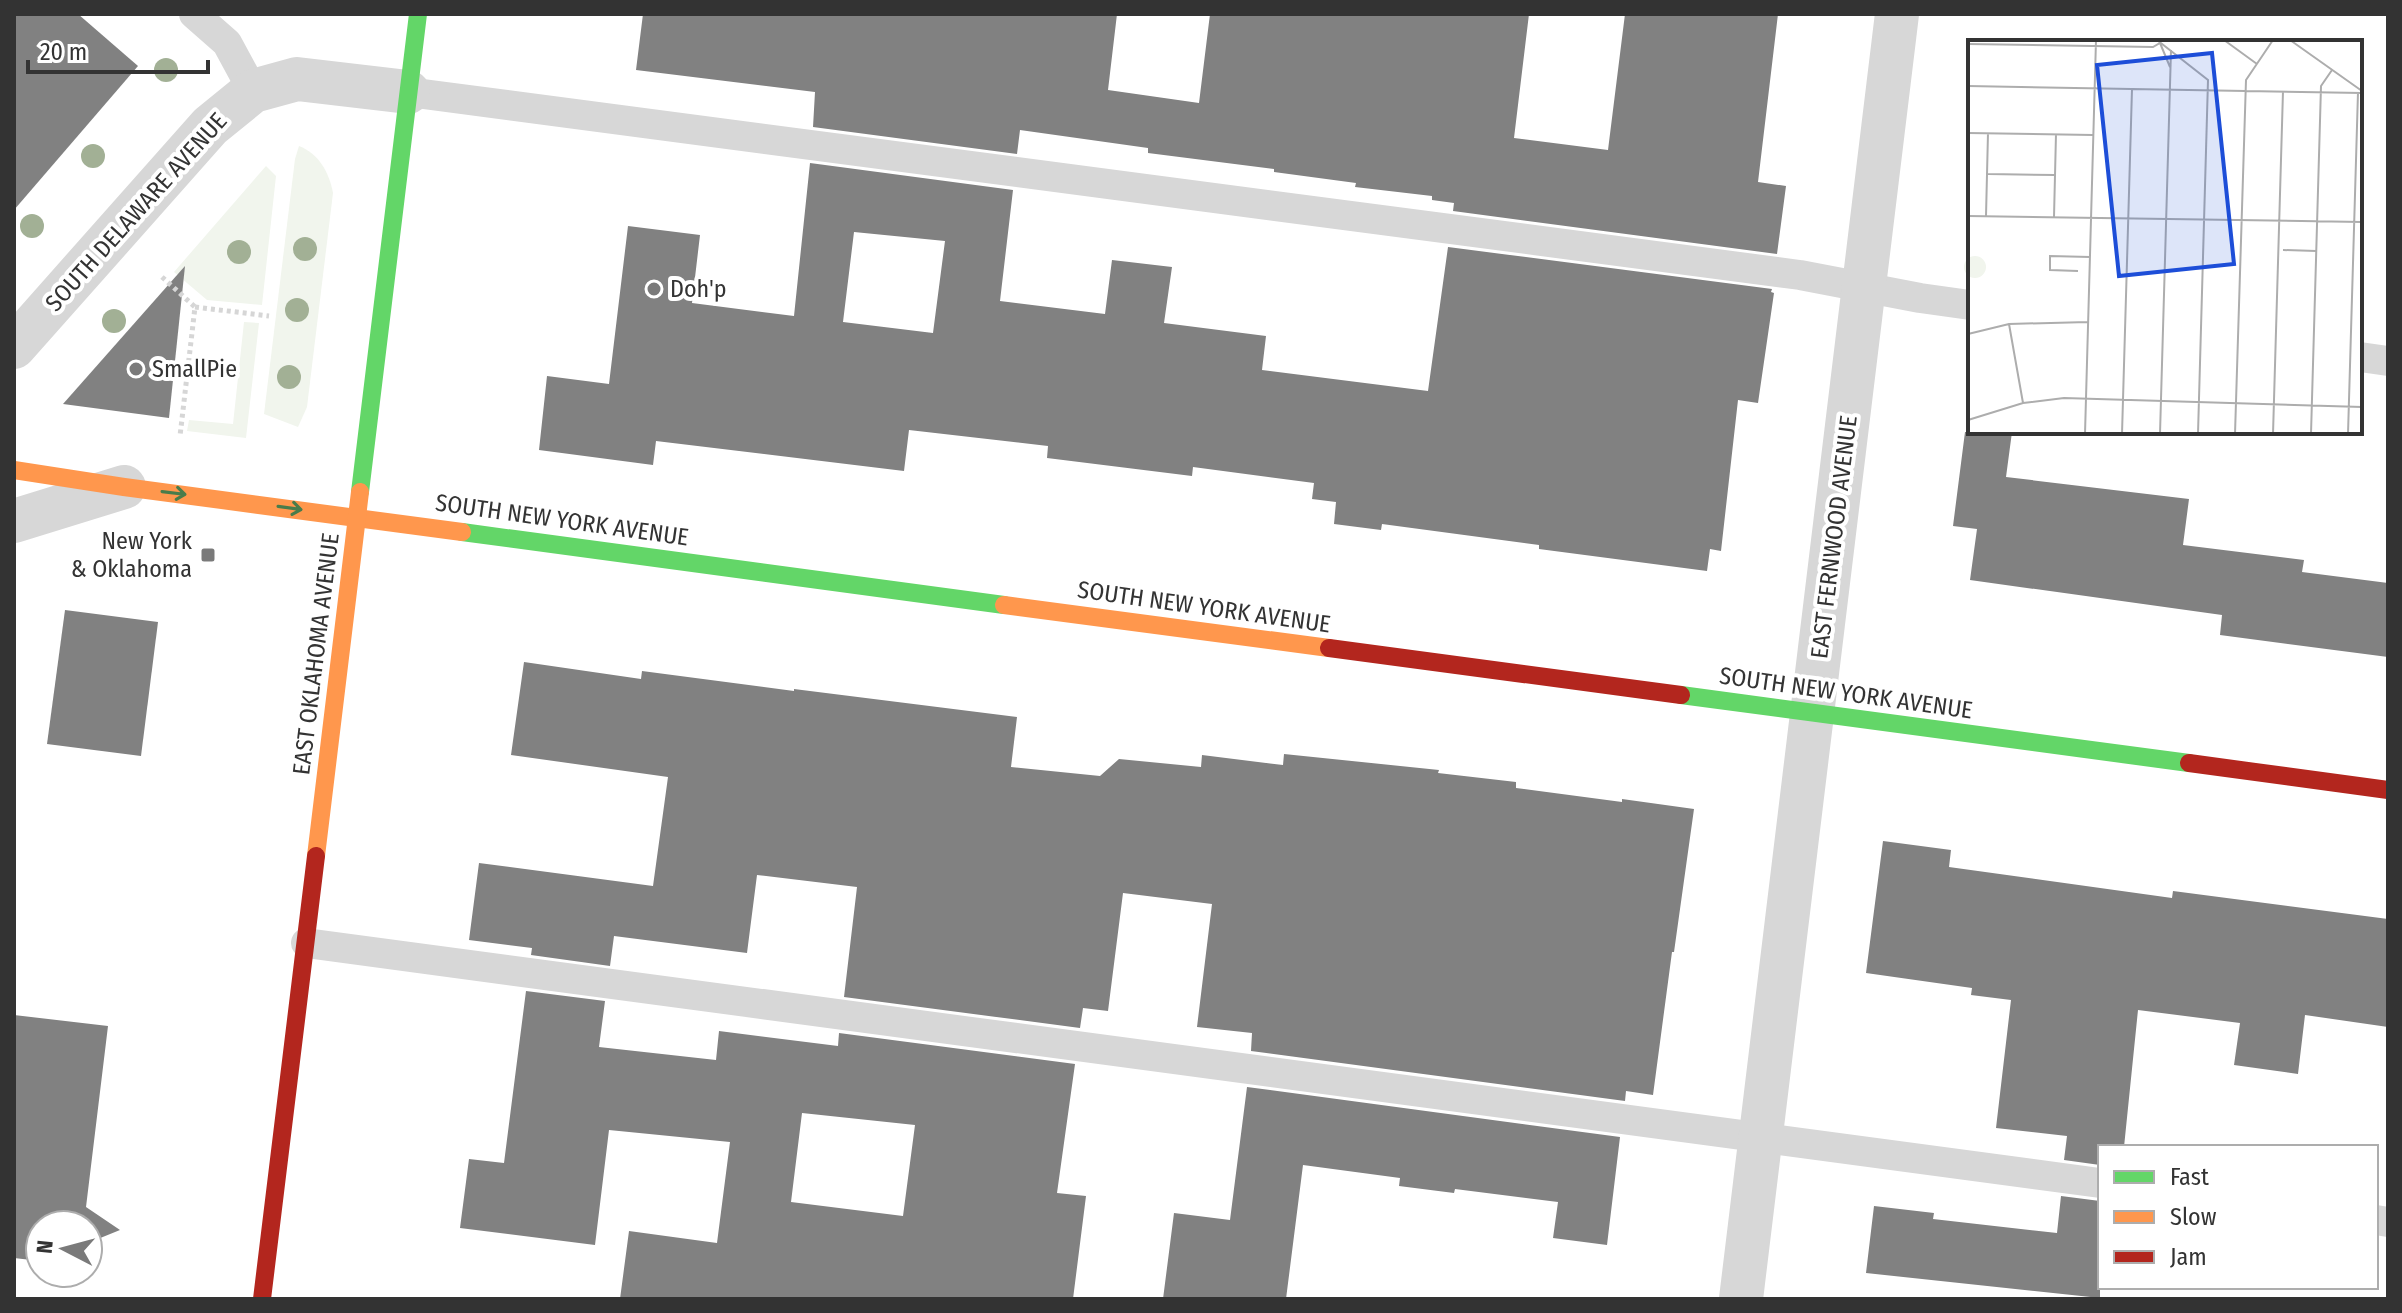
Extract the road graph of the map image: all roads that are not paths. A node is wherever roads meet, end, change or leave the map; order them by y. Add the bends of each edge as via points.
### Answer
1 (194, 14) edge
2 (418, 14) edge
3 (1897, 14) edge
4 (253, 91) junction
5 (408, 92) junction
6 (1864, 287) junction
7 (1968, 305) edge
8 (14, 347) edge
9 (2362, 357) edge
10 (2388, 361) edge
11 (14, 470) edge
12 (124, 487) junction
13 (356, 517) junction
14 (14, 521) edge
15 (1813, 713) junction
16 (2388, 790) edge
17 (306, 943) junction
18 (1761, 1138) junction
19 (2098, 1183) edge
20 (262, 1299) edge
21 (1741, 1299) edge

1 - 4 lane via 227,43
2 - 5 street, EAST OKLAHOMA AVENUE
3 - 6 street, EAST FERNWOOD AVENUE
4 - 5 street, SOUTH DELAWARE AVENUE via 297,79
4 - 8 street, SOUTH DELAWARE AVENUE via 210,126
5 - 6 lane
5 - 13 street, EAST OKLAHOMA AVENUE
6 - 7 lane
6 - 15 street, EAST FERNWOOD AVENUE
9 - 10 lane
11 - 12 street, SOUTH NEW YORK AVENUE
12 -> 13 street, SOUTH NEW YORK AVENUE
12 - 14 street
13 - 15 street, SOUTH NEW YORK AVENUE
13 - 17 street, EAST OKLAHOMA AVENUE
15 - 16 street, SOUTH NEW YORK AVENUE
15 - 18 street, EAST FERNWOOD AVENUE
17 - 18 lane
17 - 20 street, EAST OKLAHOMA AVENUE
18 - 19 lane
18 - 21 street, EAST FERNWOOD AVENUE

